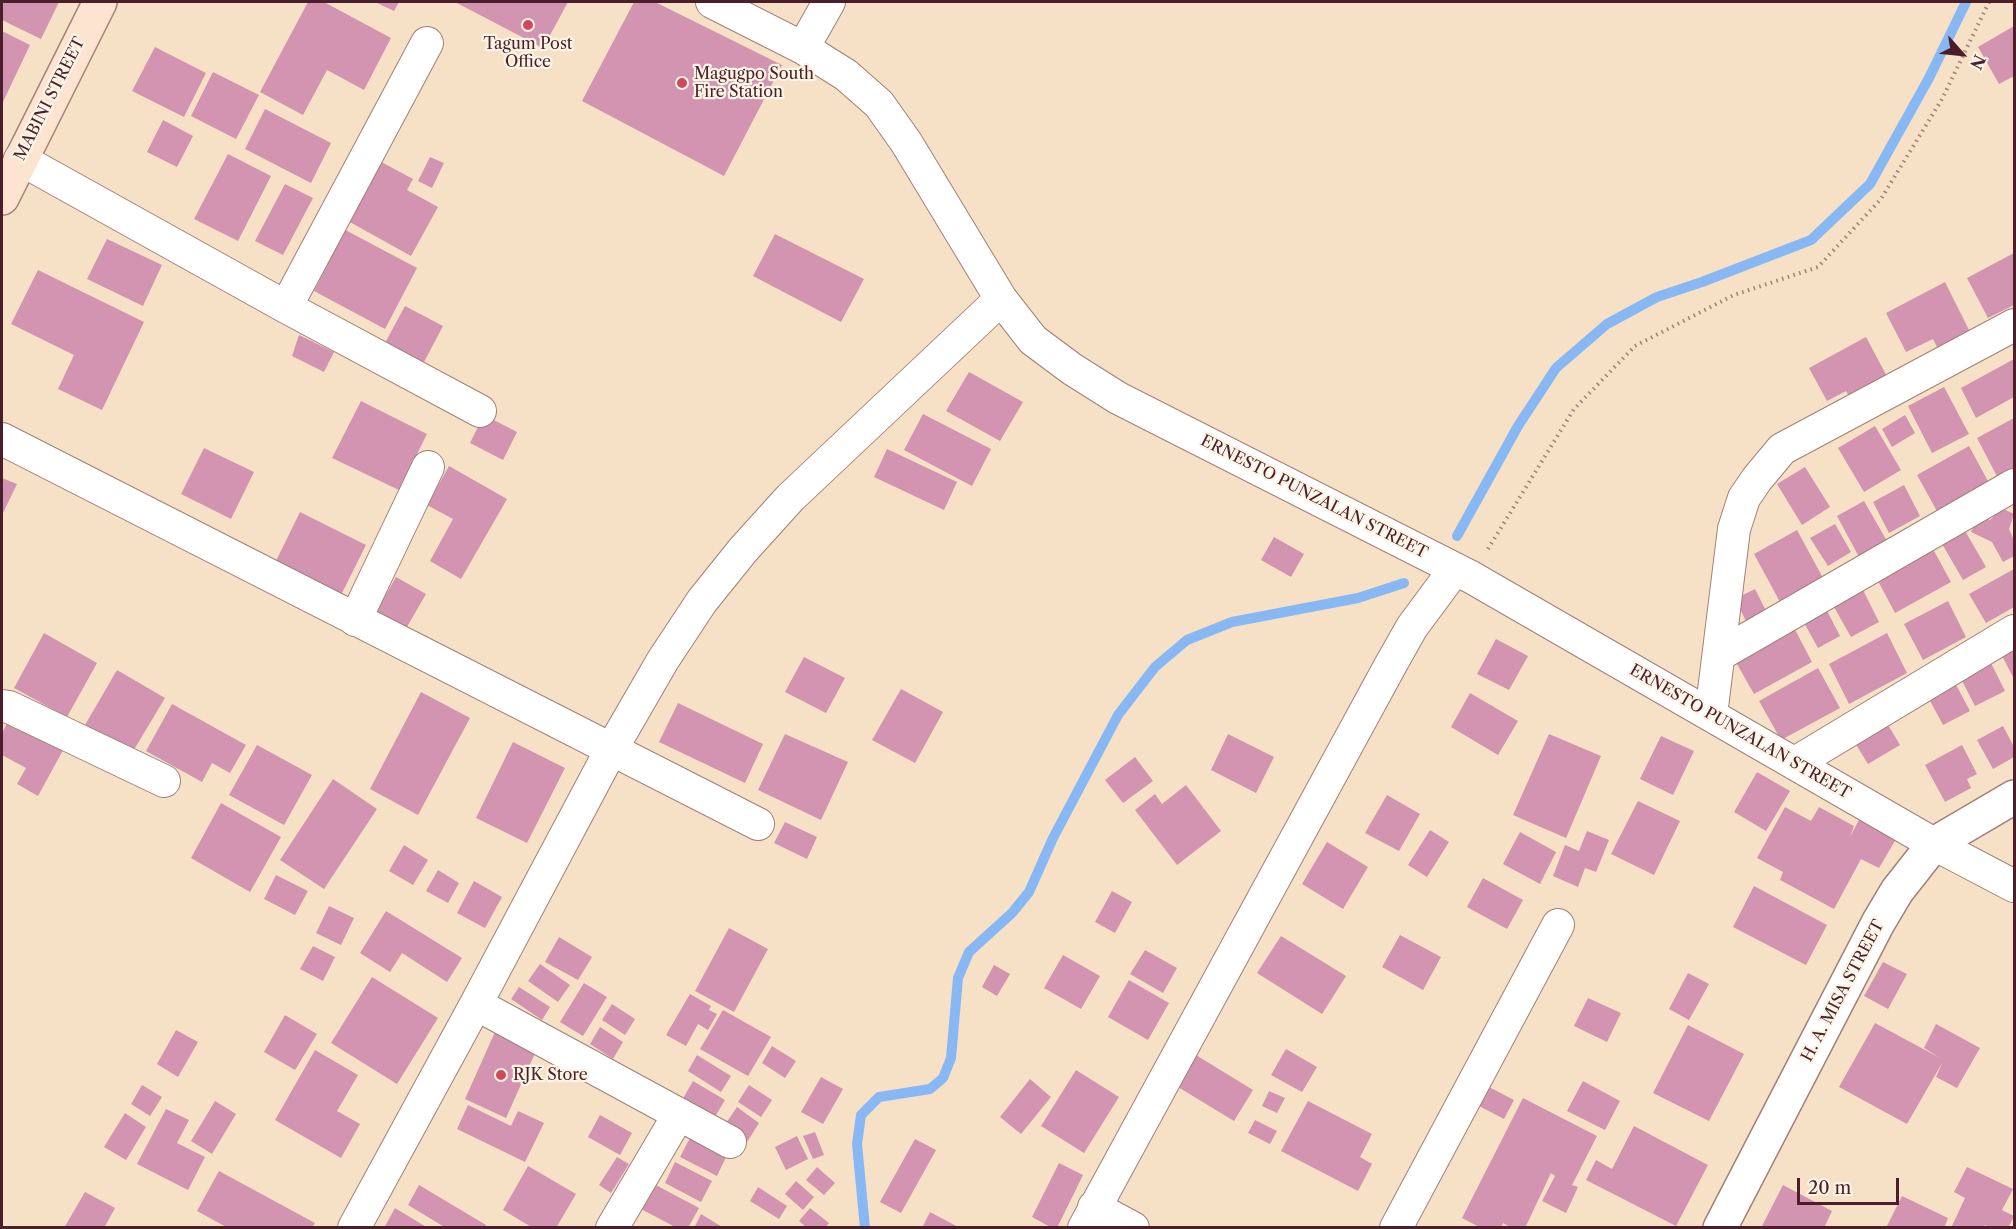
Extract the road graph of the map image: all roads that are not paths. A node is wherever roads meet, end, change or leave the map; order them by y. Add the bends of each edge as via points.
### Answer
1 (100, 2) edge
2 (712, 2) edge
3 (829, 2) edge
4 (427, 43) dead end
5 (803, 48) junction
6 (20, 159) junction
7 (2, 198) edge
8 (1000, 299) junction
9 (286, 307) junction
10 (2014, 325) edge
11 (480, 411) dead end
12 (2, 439) edge
13 (428, 467) dead end
14 (2014, 485) edge
15 (1463, 573) junction
16 (355, 620) junction
17 (2014, 631) edge
18 (1719, 655) junction
19 (2, 706) edge
20 (1711, 715) junction
21 (611, 750) junction
22 (1795, 763) junction
23 (164, 781) dead end
24 (2014, 797) edge
25 (758, 824) dead end
26 (1934, 844) junction
27 (2014, 886) edge
28 (1558, 925) dead end
29 (476, 1004) junction
30 (679, 1114) junction
31 (730, 1142) dead end
32 (1089, 1217) edge
33 (354, 1227) edge
34 (612, 1227) edge
35 (1133, 1227) edge
36 (1396, 1227) edge
37 (1720, 1227) edge

1 - 6 main road, MABINI STREET
2 - 5 street, ERNESTO PUNZALAN STREET
3 - 5 street
4 - 9 street
5 - 8 street, ERNESTO PUNZALAN STREET via 846,75 879,105 906,142
6 - 7 main road, MABINI STREET
6 - 9 street
8 - 15 street, ERNESTO PUNZALAN STREET via 1033,340 1118,398
8 - 21 street via 790,498 743,550 663,660
9 - 11 street
10 - 18 street via 1782,449 1744,498 1734,529
12 - 16 street
13 - 16 street
14 - 18 street
15 - 20 street, ERNESTO PUNZALAN STREET
15 - 32 street via 1412,627
16 - 21 street
17 - 22 street
18 - 20 street
19 - 23 street
20 - 22 street, ERNESTO PUNZALAN STREET
21 - 25 street
21 - 29 street
22 - 26 street, ERNESTO PUNZALAN STREET
24 - 26 street, H. A. MISA STREET
26 - 27 street, ERNESTO PUNZALAN STREET
26 - 37 street, H. A. MISA STREET via 1878,923
28 - 36 street
29 - 30 street
29 - 33 street
30 - 31 street
30 - 34 street
32 - 35 street

